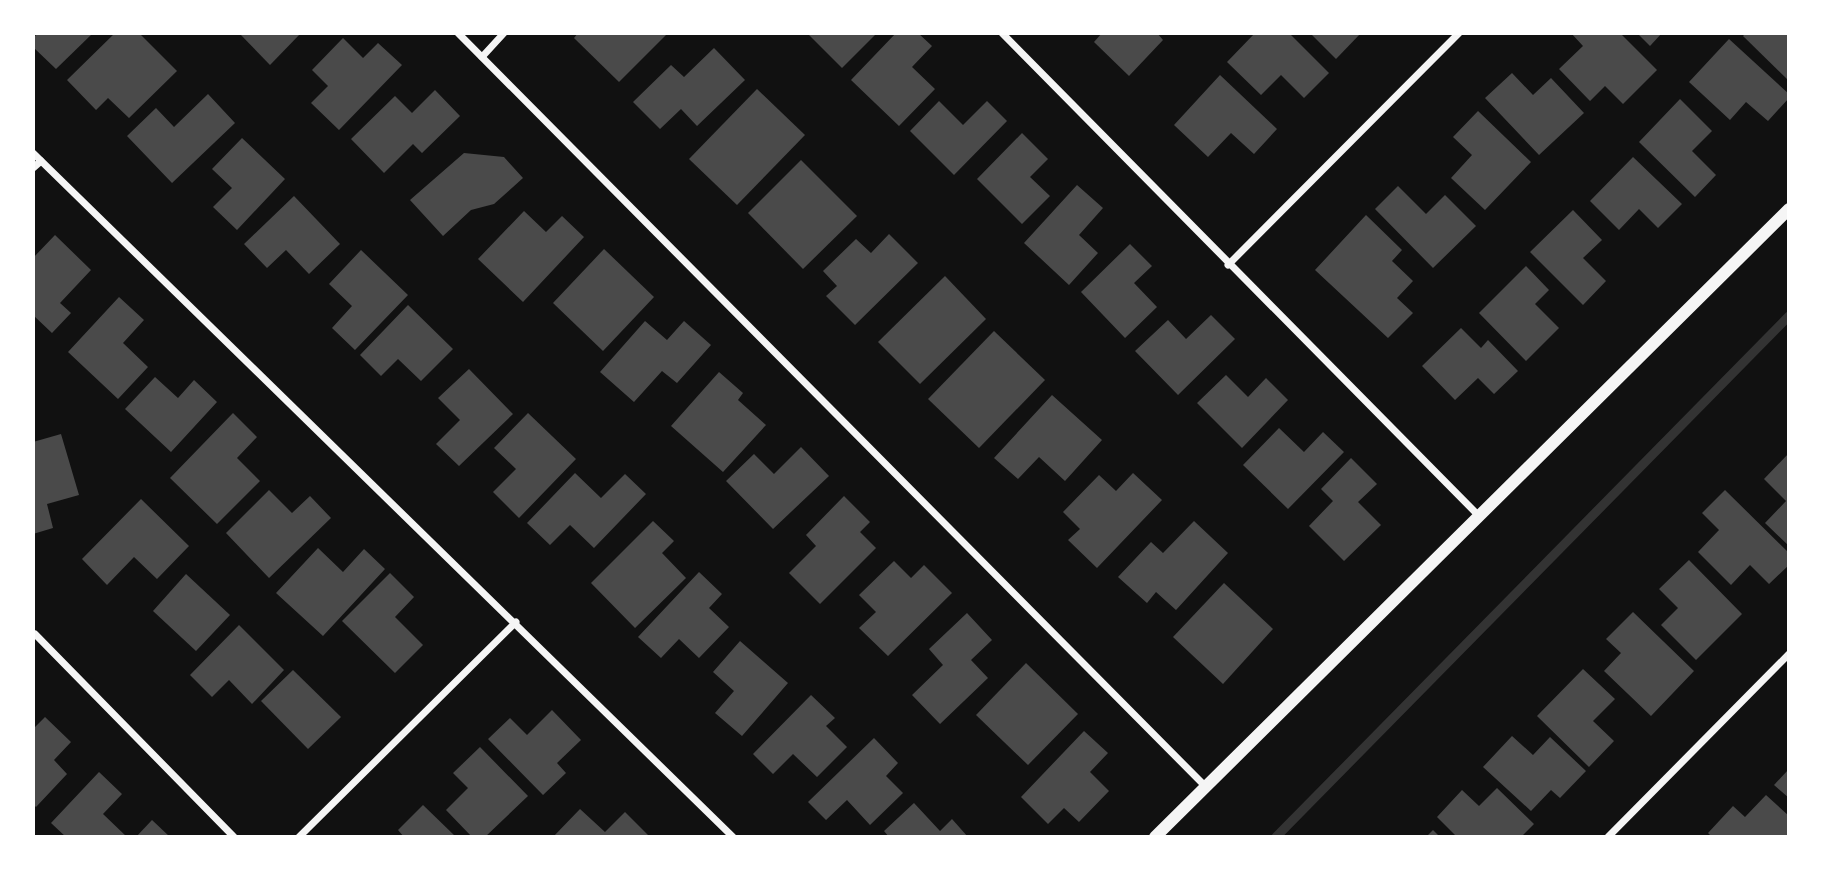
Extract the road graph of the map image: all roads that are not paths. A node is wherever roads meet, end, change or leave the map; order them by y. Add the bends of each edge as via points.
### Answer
1 (458, 33) edge
2 (504, 33) edge
3 (1002, 33) edge
4 (1459, 33) edge
5 (482, 57) junction
6 (33, 153) edge
7 (41, 161) junction
8 (33, 169) edge
9 (1789, 209) edge
10 (1228, 265) junction
11 (1479, 516) junction
12 (516, 622) junction
13 (35, 634) edge
14 (1789, 654) edge
15 (1205, 786) junction
16 (233, 837) edge
17 (299, 837) edge
18 (733, 837) edge
19 (1155, 837) edge
20 (1608, 837) edge

1 - 5 street
2 - 5 street
3 - 10 street
4 - 10 street
5 - 15 street
6 - 7 street
7 - 8 street
7 - 12 street
9 - 11 street
10 - 11 street
11 - 15 street
12 - 17 street
12 - 18 street
13 - 16 street
14 - 20 street
15 - 19 street

